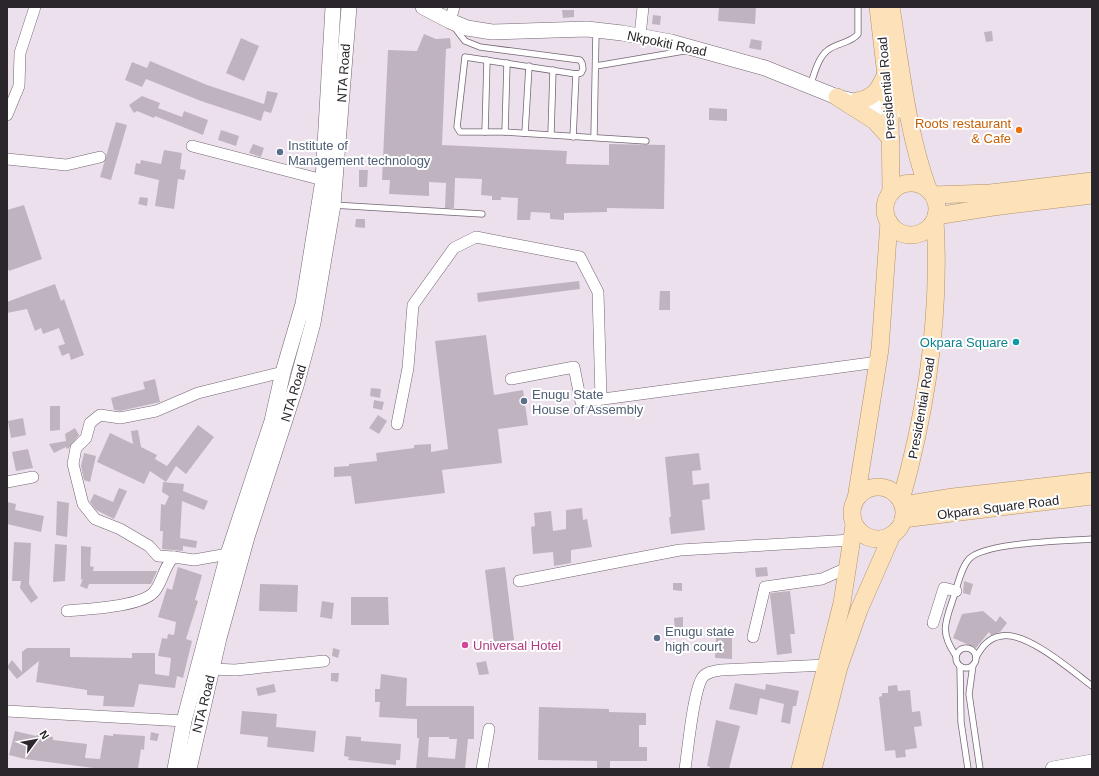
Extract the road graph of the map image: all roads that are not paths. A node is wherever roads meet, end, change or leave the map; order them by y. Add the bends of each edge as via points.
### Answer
1 (35, 7) edge
2 (333, 7) edge
3 (350, 7) edge
4 (423, 7) edge
5 (454, 7) edge
6 (643, 7) edge
7 (858, 7) edge
8 (878, 7) edge
9 (891, 7) edge
10 (450, 21) junction
11 (596, 30) junction
12 (640, 36) junction
13 (696, 49) junction
14 (487, 60) junction
15 (507, 63) junction
16 (529, 66) junction
17 (596, 66) junction
18 (554, 70) junction
19 (576, 74) junction
20 (886, 74) junction
21 (810, 86) junction
22 (837, 97) junction
23 (857, 101) junction
24 (890, 110) junction
25 (908, 111) junction
26 (7, 115) edge
27 (485, 132) junction
28 (505, 132) junction
29 (525, 133) junction
30 (551, 134) junction
31 (573, 137) junction
32 (594, 137) junction
33 (891, 139) junction
34 (646, 141) dead end
35 (192, 146) dead end
36 (100, 157) dead end
37 (7, 159) edge
38 (323, 180) junction
39 (1092, 181) edge
40 (931, 192) junction
41 (891, 193) junction
42 (1092, 195) edge
43 (333, 205) junction
44 (482, 214) dead end
45 (936, 218) junction
46 (889, 222) junction
47 (878, 362) junction
48 (283, 372) junction
49 (511, 379) dead end
50 (601, 398) junction
51 (397, 424) dead end
52 (33, 477) dead end
53 (1092, 481) edge
54 (7, 482) edge
55 (1092, 496) edge
56 (856, 499) junction
57 (902, 508) junction
58 (853, 532) junction
59 (892, 535) junction
60 (1092, 539) edge
61 (228, 554) junction
62 (174, 556) junction
63 (848, 570) junction
64 (519, 581) dead end
65 (871, 581) junction
66 (956, 591) junction
67 (67, 611) dead end
68 (933, 622) dead end
69 (753, 637) dead end
70 (956, 656) junction
71 (976, 657) junction
72 (324, 662) dead end
73 (973, 665) junction
74 (826, 666) junction
75 (960, 666) junction
76 (212, 669) junction
77 (1092, 686) edge
78 (7, 711) edge
79 (184, 721) junction
80 (489, 729) dead end
81 (1092, 762) edge
82 (175, 769) edge
83 (189, 769) edge
84 (482, 769) edge
85 (685, 769) edge
86 (800, 769) edge
87 (813, 769) edge
88 (968, 769) edge
89 (980, 769) edge
90 (1053, 769) edge

1 - 26 street via 20,53 19,86
2 - 38 main road, NTA Road
3 - 43 main road, NTA Road
4 - 10 main road, Nkpokiti Road
5 - 10 street
6 - 12 street
7 - 21 lane via 858,34 851,40 827,50
8 - 20 main road, Presidential Road
9 - 25 main road, Presidential Road
10 - 11 main road, Nkpokiti Road via 468,28 492,32
10 - 19 lane via 465,41 480,47 580,60 583,69 581,73
11 - 12 main road, Nkpokiti Road
11 - 17 lane
12 - 13 main road, Nkpokiti Road
13 - 17 lane
13 - 21 main road, Nkpokiti Road via 764,68
14 - 15 lane
14 - 27 lane
14 - 27 lane via 467,56 464,58 457,126 460,132
15 - 16 lane
15 - 28 lane
16 - 18 lane
16 - 29 lane
17 - 32 lane
18 - 19 lane
18 - 30 lane
19 - 31 lane
20 - 23 main road via 876,93
20 - 24 main road, Presidential Road
21 - 22 main road, Nkpokiti Road
22 - 23 main road, Nkpokiti Road
22 - 33 main road via 875,121
23 - 24 main road, Nkpokiti Road
24 - 25 main road, Nkpokiti Road
24 - 33 main road, Presidential Road
25 - 40 main road, Presidential Road via 921,170
27 - 28 lane
28 - 29 lane
29 - 30 lane
30 - 31 lane
31 - 32 lane
32 - 34 lane
33 - 41 main road, Presidential Road
35 - 38 street
36 - 37 street via 66,165
38 - 48 main road, NTA Road via 303,304
39 - 40 main road via 990,193
40 - 41 main road via 921,185 904,184
40 - 45 main road via 937,205
41 - 46 main road via 886,208
42 - 45 main road via 993,207
43 - 44 lane
43 - 76 main road, NTA Road via 311,330 296,386 247,537
45 - 46 main road via 926,230 913,235 899,232
45 - 57 main road, Presidential Road via 936,286 932,347 917,441
46 - 47 main road
47 - 50 street
47 - 56 main road
48 - 61 main road, NTA Road via 272,421
48 - 62 street via 198,392 156,411 120,418 100,415 90,423 86,438 76,448 73,464 83,504 95,519 149,546 158,556
49 - 50 street via 574,367 581,402
50 - 51 street via 598,292 580,257 476,237 454,248 413,305 408,368
52 - 54 street
53 - 57 main road via 945,498
55 - 57 main road, Okpara Square Road
56 - 57 main road via 866,490 878,487 895,493
56 - 58 main road via 852,514
57 - 59 main road via 899,528
58 - 59 main road via 859,531 871,538
58 - 63 main road
58 - 64 street via 680,550
59 - 65 main road
60 - 66 lane via 1020,544 980,551 966,564
61 - 62 street via 194,560
61 - 79 main road, NTA Road
62 - 67 street via 155,591 147,597 118,606
63 - 65 main road
63 - 69 street via 822,579 765,587
63 - 74 main road
65 - 87 main road via 839,667
66 - 68 street via 944,588
66 - 70 lane via 944,624 947,640
70 - 71 lane via 961,650 968,648
70 - 75 lane
71 - 73 lane
71 - 77 lane via 990,640 1001,636 1019,637
72 - 76 street via 235,670
73 - 75 lane via 966,668
73 - 89 lane via 969,694
74 - 85 street via 721,670 704,675 696,700
74 - 86 main road
75 - 88 lane via 960,722
76 - 83 main road, NTA Road
78 - 79 street
79 - 82 main road, NTA Road
80 - 84 street
81 - 90 main road

